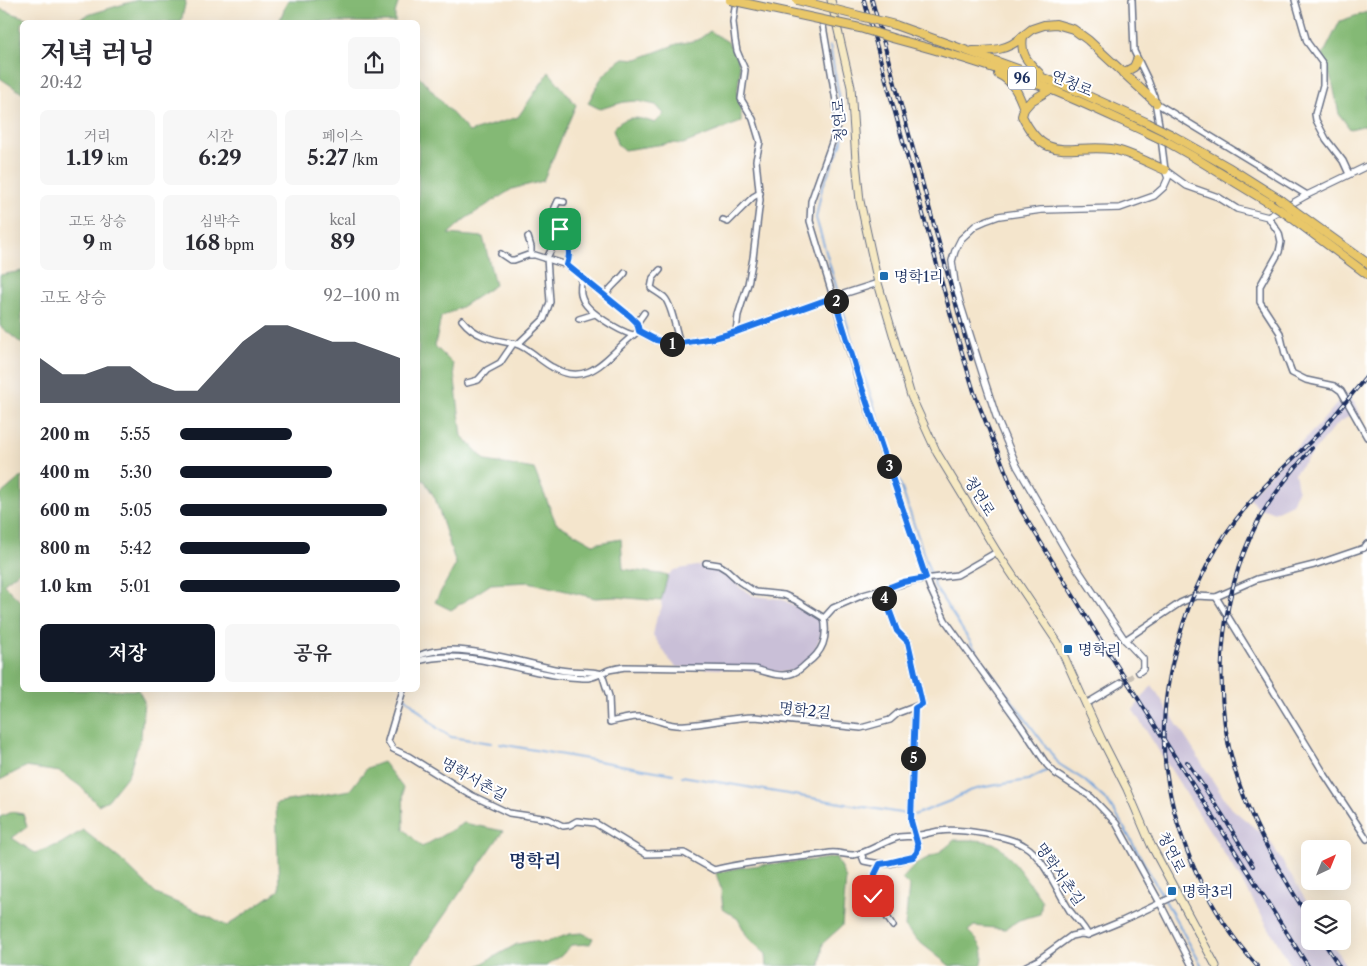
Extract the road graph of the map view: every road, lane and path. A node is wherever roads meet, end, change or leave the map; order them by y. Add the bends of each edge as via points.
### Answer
1 (730, 0) edge
2 (736, 0) edge
3 (797, 0) edge
4 (831, 0) edge
5 (1132, 0) edge
6 (1295, 0) edge
7 (822, 20) junction
8 (1023, 36) junction
9 (966, 51) junction
10 (1137, 60) junction
11 (974, 62) junction
12 (1123, 73) junction
13 (1043, 77) junction
14 (1051, 89) junction
15 (1156, 103) junction
16 (1024, 109) junction
17 (1367, 166) edge
18 (1165, 170) junction
19 (1349, 174) junction
20 (760, 193) junction
21 (1307, 196) junction
22 (564, 202) dead end
23 (1291, 213) junction
24 (1268, 217) junction
25 (723, 220) dead end
26 (528, 237) dead end
27 (567, 242) junction
28 (502, 254) dead end
29 (531, 255) junction
30 (547, 258) junction
31 (1367, 263) edge
32 (567, 265) junction
33 (660, 270) dead end
34 (625, 273) dead end
35 (1367, 274) edge
36 (582, 278) junction
37 (878, 283) junction
38 (604, 296) junction
39 (835, 297) junction
40 (644, 313) dead end
41 (595, 314) junction
42 (462, 320) dead end
43 (578, 320) dead end
44 (637, 323) junction
45 (639, 331) junction
46 (736, 332) junction
47 (633, 335) junction
48 (515, 344) junction
49 (680, 344) junction
50 (467, 383) dead end
51 (1367, 437) edge
52 (1367, 544) edge
53 (997, 552) junction
54 (706, 563) dead end
55 (928, 578) junction
56 (882, 590) junction
57 (1216, 597) junction
58 (824, 618) junction
59 (1125, 640) junction
60 (420, 655) edge
61 (420, 660) edge
62 (1139, 672) dead end
63 (602, 674) junction
64 (1121, 683) tunnel mouth
65 (402, 692) edge
66 (1086, 704) junction
67 (915, 708) junction
68 (915, 836) junction
69 (1367, 839) edge
70 (861, 853) junction
71 (880, 864) junction
72 (1178, 894) junction
73 (1160, 903) junction
74 (893, 926) dead end
75 (1088, 936) junction
76 (1026, 966) edge
77 (1192, 966) edge
78 (1216, 966) edge

1 - 7 highway, 연청로 / 96, bridge
2 - 20 street via 735,40 745,70 741,99 753,119 760,142 756,160
3 - 9 highway, 연청로 / 96, bridge via 895,25
4 - 37 main road, 청연로 via 851,86 860,200
5 - 10 street via 1133,45
6 - 19 street via 1307,42 1323,64 1316,120
7 - 11 highway, 연청로 / 96, bridge
7 - 39 street via 838,120 811,201 810,221
8 - 9 highway via 997,51
8 - 12 highway via 1044,25 1056,24 1073,29
8 - 13 highway via 1023,54
9 - 13 highway, 연청로 / 96
10 - 12 highway via 1134,67
10 - 15 street
11 - 14 highway, 연청로 / 96
11 - 16 highway via 1005,77
12 - 15 highway
13 - 23 highway, 연청로 / 96, bridge via 1170,134 1279,199
14 - 16 highway via 1030,101
14 - 23 highway, 연청로 / 96, bridge via 1169,143
15 - 18 street
15 - 21 street
16 - 18 highway via 1022,116 1030,132 1046,145 1059,150 1112,150
17 - 19 street
18 - 24 street via 1187,186 1218,197 1237,209
18 - 59 street via 1168,178 1164,188 1154,196 1120,208 1041,210 985,220 960,240 952,261 961,306 986,385 1017,466 1054,531
19 - 21 street
20 - 25 street via 728,222
20 - 46 street via 753,258
21 - 24 street
22 - 27 street via 558,201 552,222
23 - 31 highway, 연청로 / 96
23 - 35 highway, 연청로 / 96
24 - 51 street via 1281,242 1279,252 1260,286 1260,302 1280,333 1292,373 1341,391
26 - 29 street
27 - 30 street via 556,240
27 - 32 street via 570,255
28 - 29 street via 510,260
29 - 30 street
30 - 32 street
30 - 48 street via 550,302 544,319
32 - 36 street
33 - 49 street via 653,278 651,288 670,306
34 - 38 street
36 - 38 street
36 - 41 street via 582,298
37 - 39 street
37 - 53 main road, 청연로 via 903,373 921,420 937,453
38 - 44 street
39 - 46 street
39 - 55 street via 860,382
40 - 44 street
41 - 43 street
41 - 47 street
42 - 48 street via 482,337
44 - 45 street
45 - 47 street
45 - 49 street via 656,340
46 - 49 street
47 - 48 street via 590,373 561,373
48 - 50 street via 500,363 478,380
52 - 57 street via 1364,548 1314,566 1257,579
53 - 55 street via 957,575
53 - 66 main road, 청연로 via 1058,643
54 - 58 street via 719,565 754,592 784,595
55 - 56 street
55 - 73 street via 945,620 1047,765 1091,797 1116,823
56 - 58 street via 837,606
56 - 67 street via 897,631 908,642 922,704
57 - 59 street via 1196,596 1180,603
57 - 69 street
58 - 63 street via 827,631 821,651 791,674 771,674 755,669 646,667 624,667
59 - 62 street via 1143,659 1143,669
60 - 63 street via 442,650 465,652 558,670
61 - 63 street via 447,656 570,677 587,678
63 - 67 street, 명학2길 via 609,696 610,722 634,717 667,725 686,725 755,717 861,728 890,720 898,713
64 - 66 street
65 - 70 street, 명학서촌길 via 388,741 394,749 471,795 509,812 549,819 563,826 577,821 595,823 646,854 684,853 714,870 831,853
66 - 72 main road, 청연로 via 1151,844
67 - 68 street via 911,821
68 - 70 street, 명학서촌길 via 900,837
68 - 71 street via 918,846 913,857
68 - 75 street, 명학서촌길 via 942,830 1016,841 1027,846 1047,871
70 - 71 street via 864,861
71 - 74 street via 875,874 873,896
72 - 73 street
72 - 78 main road, 청연로
73 - 75 street
73 - 77 street
75 - 76 street via 1071,936

